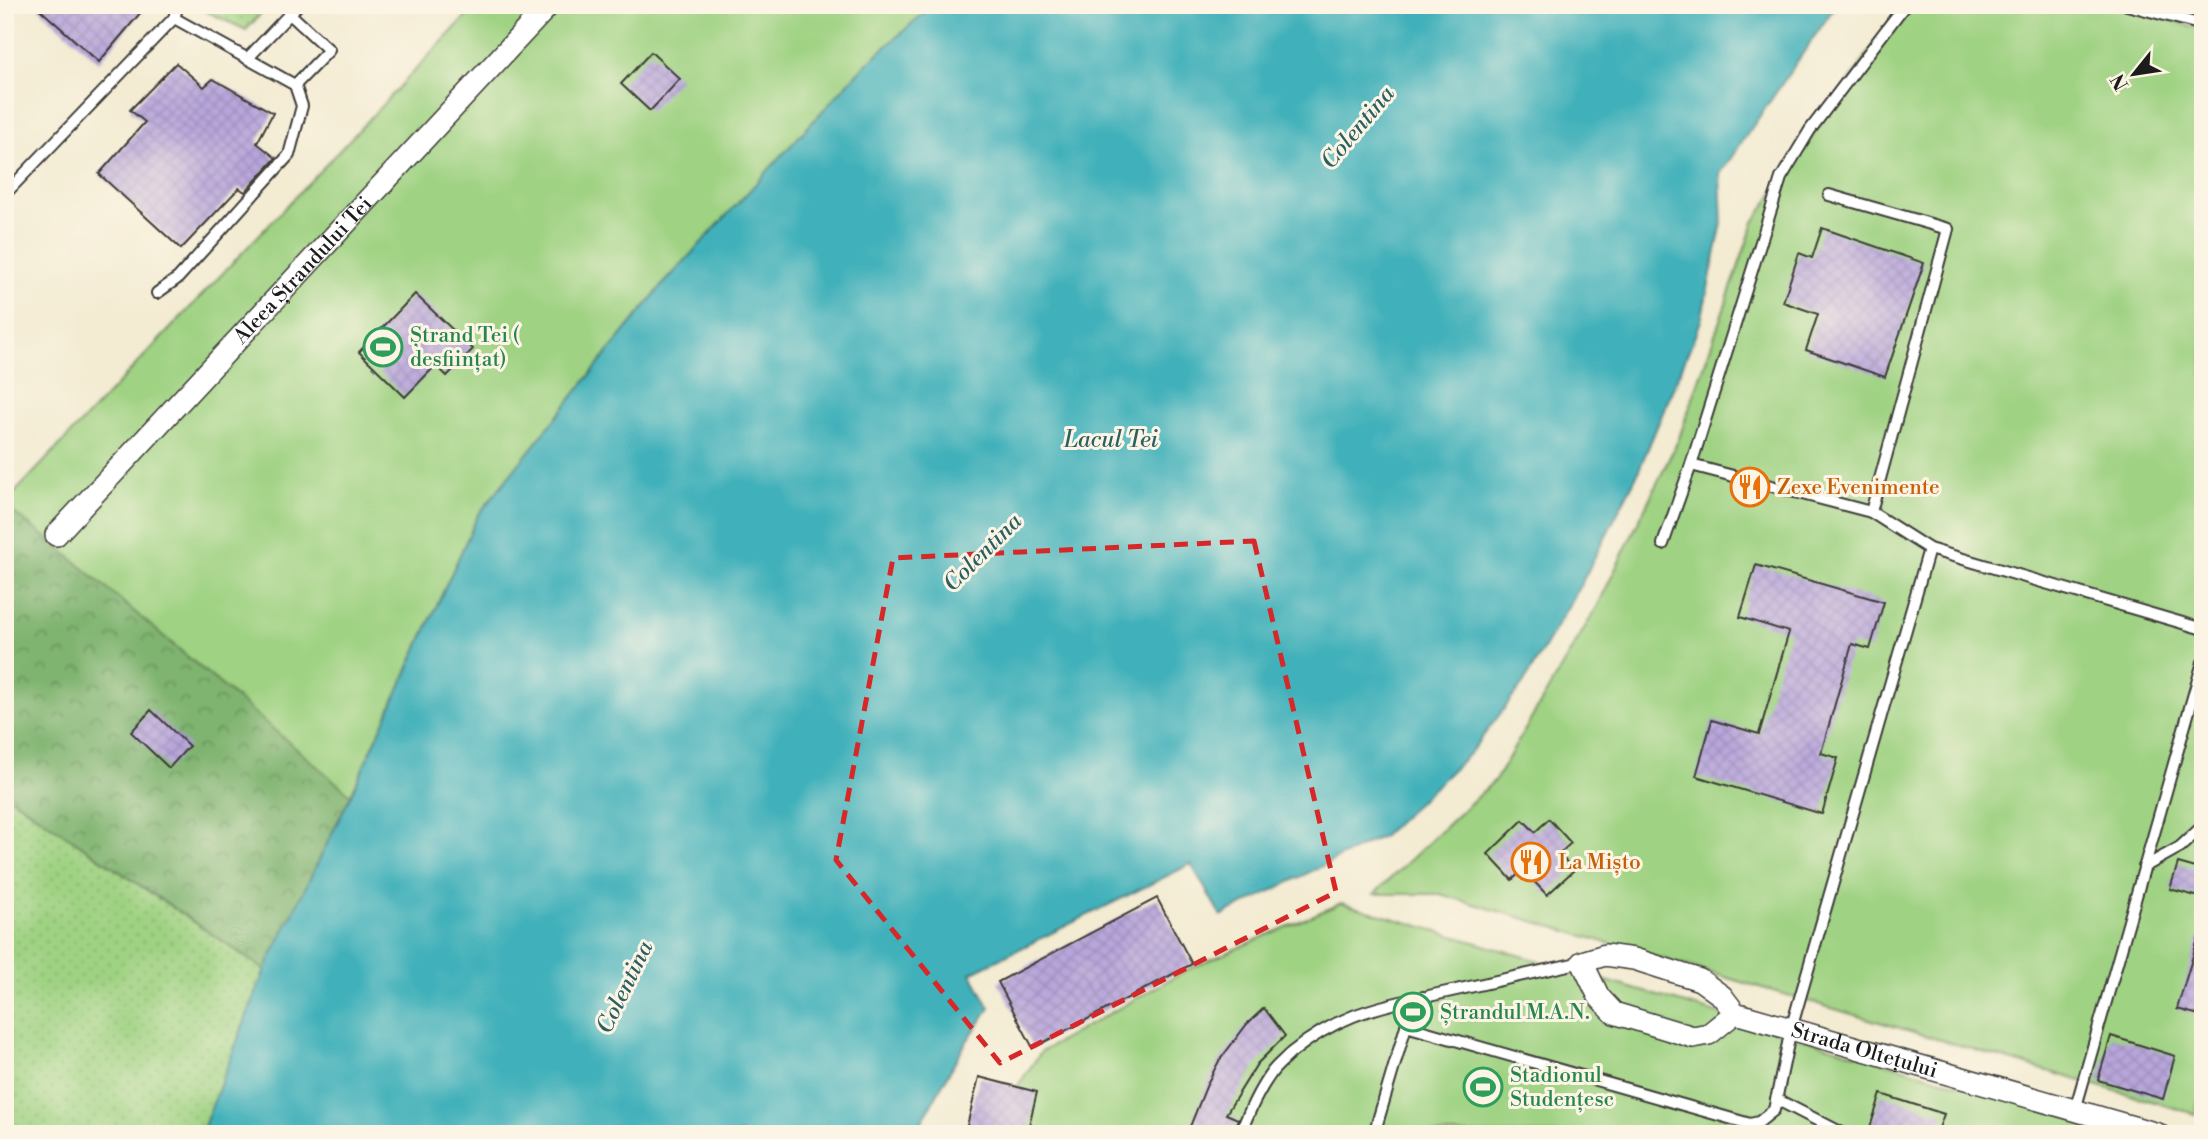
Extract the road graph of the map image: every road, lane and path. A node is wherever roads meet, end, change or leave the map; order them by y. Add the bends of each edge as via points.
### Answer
1 (178, 5) edge
2 (298, 5) edge
3 (549, 5) edge
4 (1905, 5) edge
5 (2127, 5) edge
6 (290, 14) junction
7 (173, 18) junction
8 (2203, 21) edge
9 (248, 58) junction
10 (295, 85) junction
11 (5, 194) edge
12 (1829, 195) dead end
13 (157, 293) dead end
14 (1691, 465) junction
15 (1871, 512) junction
16 (56, 535) dead end
17 (1663, 544) dead end
18 (1929, 549) junction
19 (2203, 629) edge
20 (2203, 662) edge
21 (2203, 826) edge
22 (2144, 867) junction
23 (1582, 962) junction
24 (1429, 996) junction
25 (1735, 1013) junction
26 (1406, 1026) junction
27 (1791, 1029) junction
28 (1776, 1099) junction
29 (2074, 1110) junction
30 (1240, 1134) edge
31 (1374, 1134) edge
32 (1844, 1134) edge
33 (2158, 1134) edge

1 - 7 lane
2 - 6 lane
3 - 16 street, Aleea Ștrandului Tei
4 - 14 lane via 1823,112 1781,178
5 - 8 lane via 2199,24
6 - 9 lane
6 - 10 lane via 329,50
7 - 9 lane
7 - 11 lane
9 - 10 lane
10 - 13 lane via 302,106 289,155 178,278
12 - 15 lane via 1948,229
14 - 15 lane
14 - 17 lane
15 - 18 lane
18 - 19 lane
18 - 27 lane
20 - 22 lane
21 - 22 lane via 2180,848
22 - 29 lane
23 - 24 lane
23 - 25 street via 1605,955 1634,959 1700,980
23 - 25 street via 1599,997 1614,1013 1693,1037 1709,1034
24 - 26 lane via 1416,1004
24 - 30 lane via 1382,1005 1340,1020 1309,1039 1273,1069
25 - 27 street, Strada Oltețului
26 - 28 lane via 1750,1124 1767,1116
26 - 31 lane
27 - 28 lane
27 - 29 street, Strada Oltețului
28 - 32 lane
29 - 33 street, Strada Oltețului

